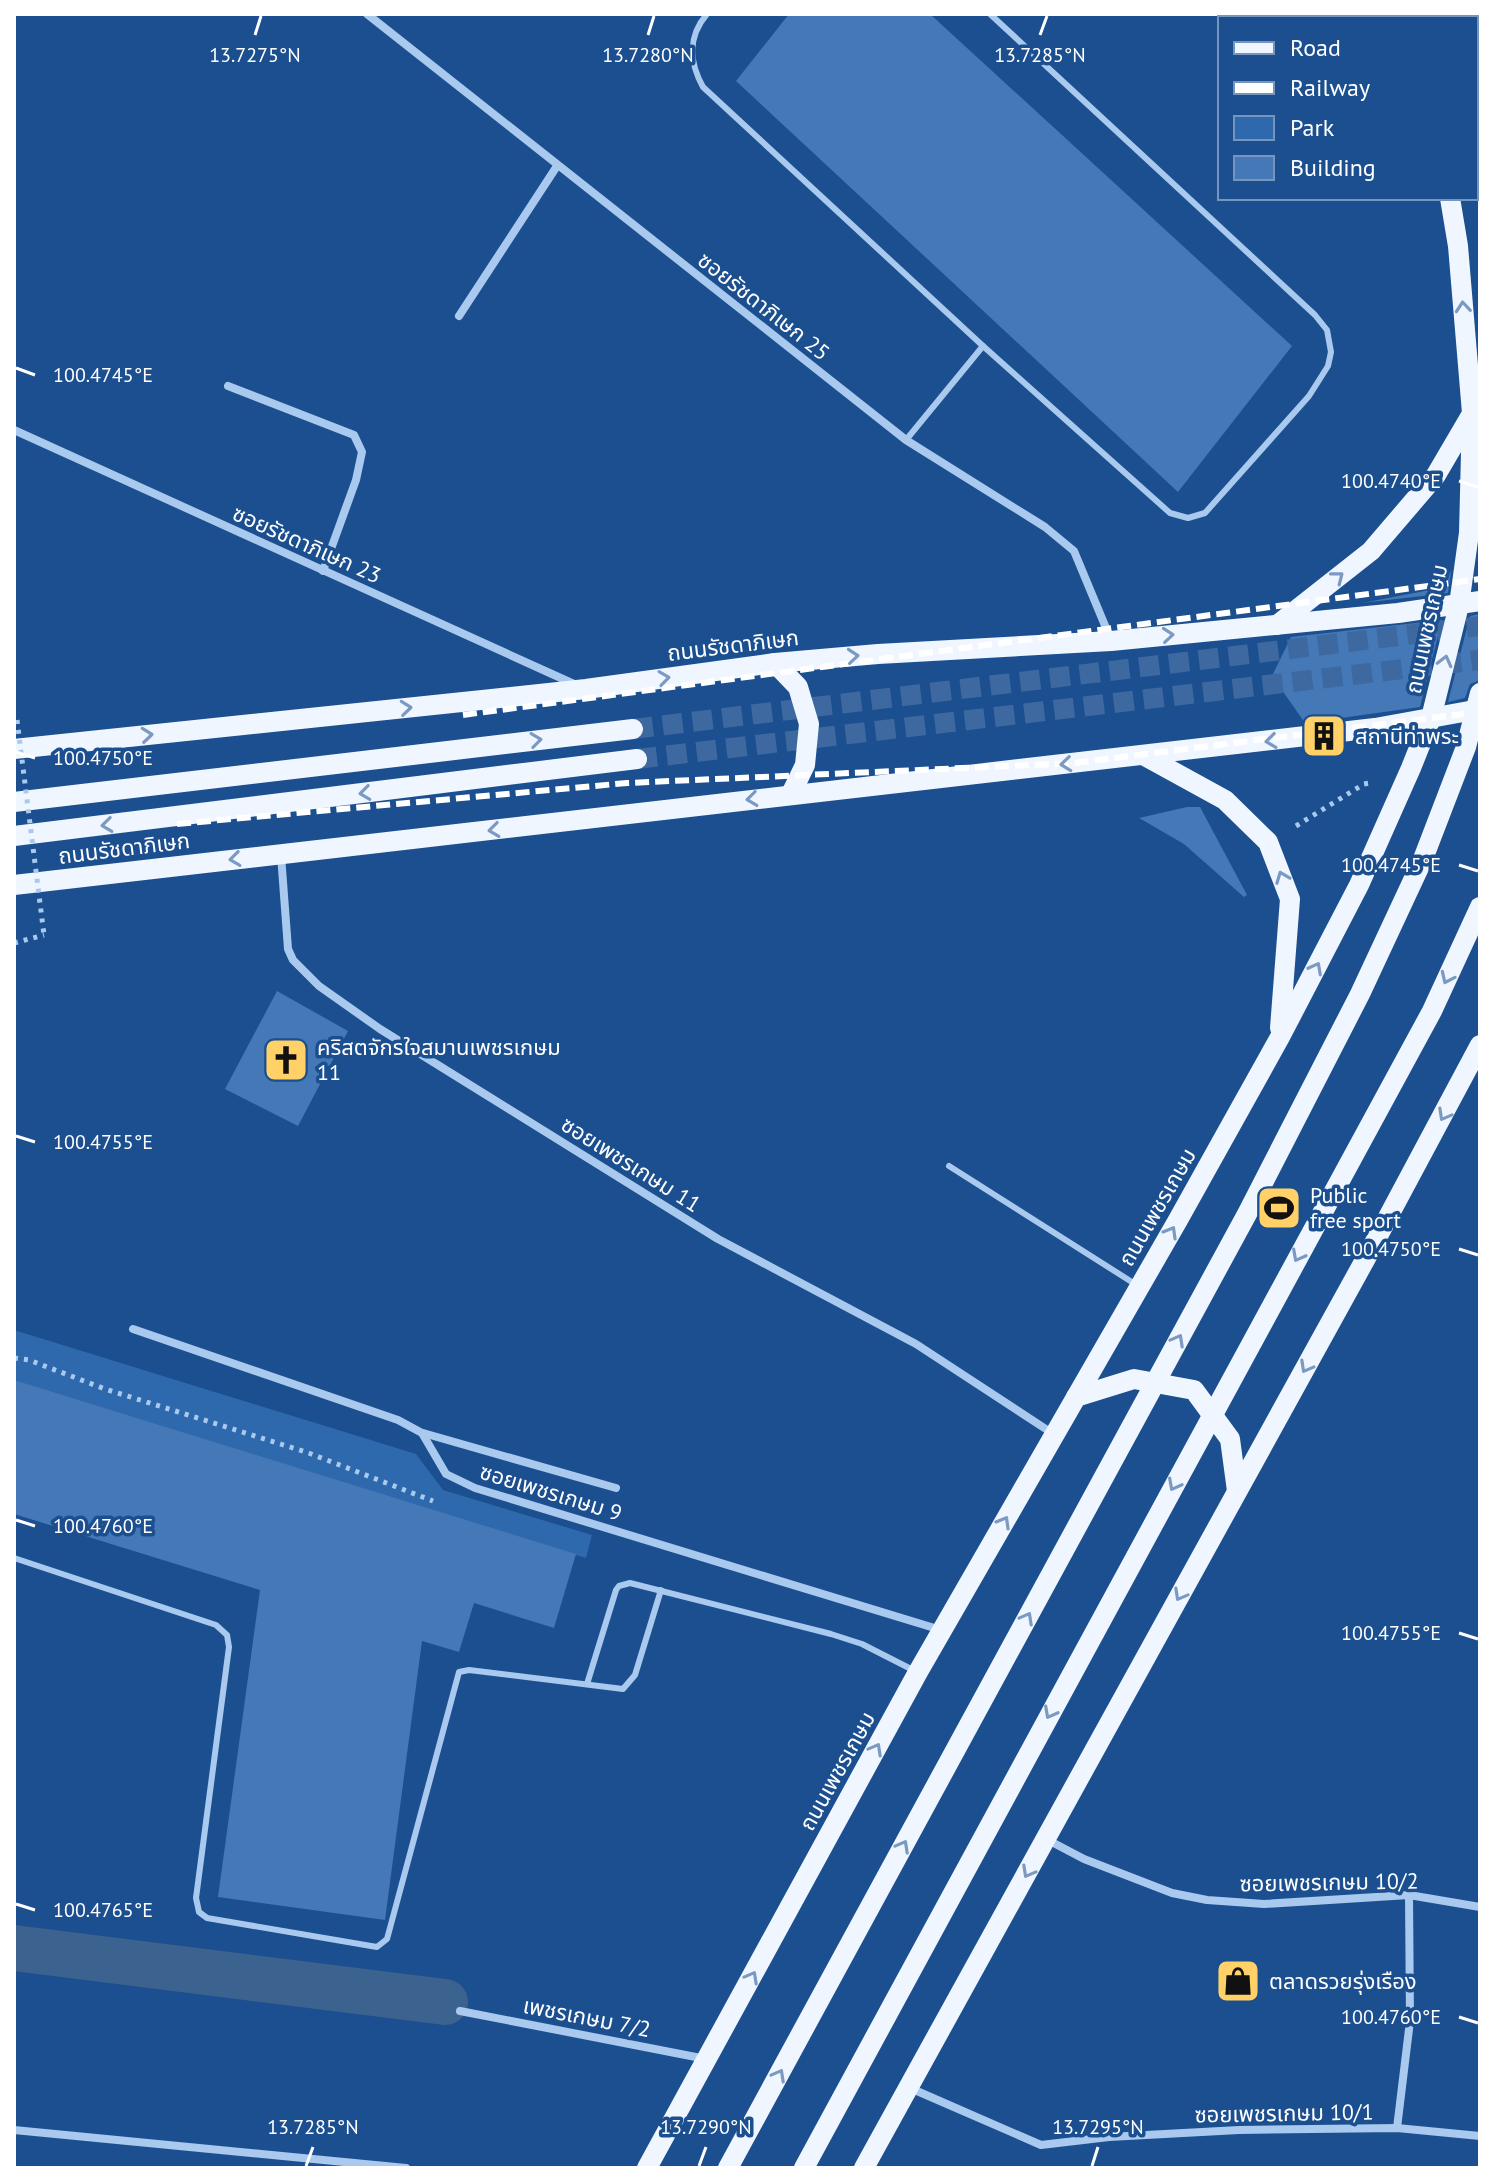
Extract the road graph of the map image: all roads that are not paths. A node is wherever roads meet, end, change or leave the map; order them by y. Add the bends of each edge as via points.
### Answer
1 (367, 14) edge
2 (707, 14) edge
3 (990, 14) edge
4 (557, 166) junction
5 (1450, 200) edge
6 (459, 316) dead end
7 (983, 346) junction
8 (228, 386) dead end
9 (1472, 413) junction
10 (14, 430) edge
11 (906, 440) junction
12 (323, 571) junction
13 (1480, 601) edge
14 (1459, 605) junction
15 (1277, 625) junction
16 (1111, 641) junction
17 (775, 663) junction
18 (586, 689) junction
19 (1480, 693) edge
20 (1480, 709) edge
21 (1431, 718) junction
22 (633, 729) tunnel mouth
23 (14, 749) edge
24 (1143, 755) junction
25 (637, 759) tunnel mouth
26 (791, 794) junction
27 (14, 802) edge
28 (14, 836) edge
29 (281, 854) junction
30 (14, 885) edge
31 (1480, 907) edge
32 (1280, 1037) junction
33 (1480, 1045) edge
34 (949, 1166) dead end
35 (1139, 1287) junction
36 (133, 1329) dead end
37 (1076, 1397) junction
38 (422, 1433) junction
39 (1055, 1435) junction
40 (616, 1488) dead end
41 (1237, 1491) junction
42 (14, 1558) edge
43 (661, 1590) junction
44 (942, 1631) junction
45 (918, 1672) junction
46 (587, 1684) junction
47 (1046, 1839) junction
48 (1409, 1895) junction
49 (1480, 1907) edge
50 (460, 2011) dead end
51 (707, 2059) junction
52 (908, 2087) junction
53 (1397, 2128) junction
54 (14, 2130) edge
55 (1480, 2136) edge
56 (406, 2168) edge
57 (647, 2168) edge
58 (728, 2168) edge
59 (804, 2168) edge
60 (864, 2168) edge

1 - 4 street, ซอยรัชดาภิเษก 25
2 - 7 lane via 692,46 703,87
3 - 7 lane via 1315,315 1327,330 1331,352 1309,396 1205,513 1188,518 1170,513
4 - 6 street
4 - 11 street, ซอยรัชดาภิเษก 25
9 -> 5 main road, ถนนเพชรเกษม
7 - 11 lane
8 - 12 street via 354,435 362,452 356,480
9 - 14 main road, ถนนเพชรเกษม via 1469,533
15 -> 9 main road via 1371,551 1436,475
10 - 12 street, ซอยรัชดาภิเษก 23
11 - 16 street, ซอยรัชดาภิเษก 25 via 1045,527 1074,551
12 - 18 street, ซอยรัชดาภิเษก 23
13 - 14 main road, ถนนรัชดาภิเษก
14 - 15 main road, ถนนรัชดาภิเษก
21 -> 14 main road, ถนนเพชรเกษม
16 -> 15 main road, ถนนรัชดาภิเษก
17 -> 16 main road, ถนนรัชดาภิเษก
18 -> 17 main road, ถนนรัชดาภิเษก
17 - 26 main road via 798,687 809,724 805,765
23 -> 18 main road, ถนนรัชดาภิเษก
58 -> 19 main road, bridge via 1247,1214 1353,1008 1423,859 1466,747
20 - 21 main road, ถนนรัชดาภิเษก
21 -> 24 main road, ถนนรัชดาภิเษก
32 -> 21 main road, ถนนเพชรเกษม via 1359,885
27 -> 22 main road
24 -> 26 main road, ถนนรัชดาภิเษก
32 -> 24 main road via 1290,899 1268,842 1225,800
25 -> 28 main road, ถนนรัชดาภิเษก
26 -> 29 main road, ถนนรัชดาภิเษก
29 -> 30 main road, ถนนรัชดาภิเษก
29 - 39 street, ซอยเพชรเกษม 11 via 288,949 319,986 718,1239 916,1344
31 -> 59 main road, bridge via 1432,1011
35 -> 32 main road, ถนนเพชรเกษม
33 -> 41 main road
34 - 35 lane
35 - 37 main road, ถนนเพชรเกษม
36 - 38 street via 398,1420
37 - 39 main road, ถนนเพชรเกษม
37 - 41 main road via 1134,1379 1194,1390 1230,1439
38 - 40 street
38 - 44 street, ซอยเพชรเกษม 9 via 446,1474 475,1488
44 -> 39 main road, ถนนเพชรเกษม
41 -> 47 main road
42 - 46 lane via 216,1625 227,1635 196,1898 199,1912 207,1918 381,1946 459,1672
43 - 45 lane via 831,1634
43 - 46 lane via 631,1682 621,1690
43 - 46 lane via 630,1583 619,1586
44 - 45 main road, ถนนเพชรเกษม
51 -> 45 main road, ถนนเพชรเกษม
47 - 48 street, ซอยเพชรเกษม 10/2 via 1172,1893 1207,1900 1264,1904
47 -> 52 main road
48 - 49 street, ซอยเพชรเกษม 10/2
48 - 53 street via 1410,2021
50 - 51 street, เพชรเกษม 7/2
51 - 57 main road, ถนนเพชรเกษม
52 - 53 street, ซอยเพชรเกษม 10/1 via 1041,2145 1239,2130
52 - 60 main road
53 - 55 street, ซอยเพชรเกษม 10/1
54 - 56 street

